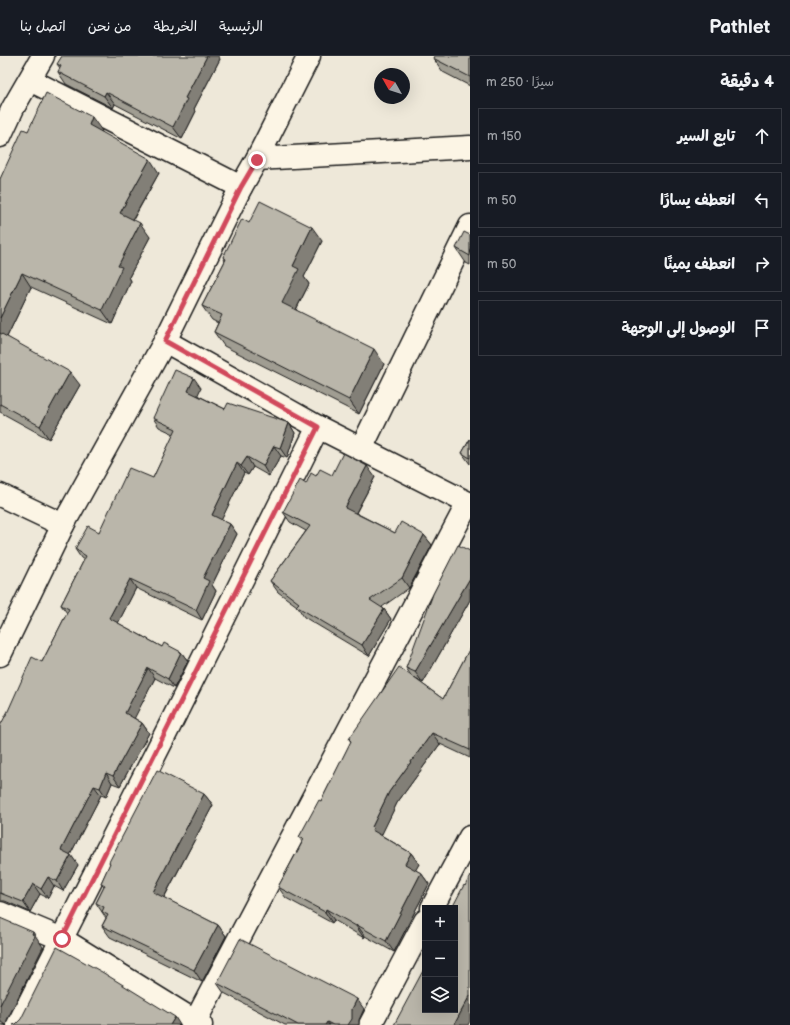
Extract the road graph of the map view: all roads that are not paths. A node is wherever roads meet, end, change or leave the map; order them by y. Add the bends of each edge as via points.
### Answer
1 (43, 56) edge
2 (309, 56) edge
3 (30, 80) junction
4 (7, 105) edge
5 (0, 136) edge
6 (470, 147) edge
7 (257, 160) junction
8 (241, 187) junction
9 (470, 226) edge
10 (165, 341) junction
11 (318, 427) junction
12 (361, 449) junction
13 (0, 495) edge
14 (469, 504) edge
15 (63, 525) junction
16 (0, 655) edge
17 (470, 837) edge
18 (434, 905) edge
19 (0, 913) edge
20 (422, 927) edge
21 (62, 939) junction
22 (198, 1023) edge
23 (18, 1025) edge
24 (370, 1025) edge

1 - 3 street
2 - 7 street
3 - 4 street
3 - 8 street
4 - 5 street
6 - 7 street
7 - 8 street
8 - 10 street
9 - 12 street
10 - 11 street
10 - 15 street
11 - 12 street
11 - 21 street
12 - 14 street
13 - 15 street
14 - 22 street
15 - 16 street
17 - 18 street
19 - 21 street
20 - 24 street
21 - 22 street
21 - 23 street

